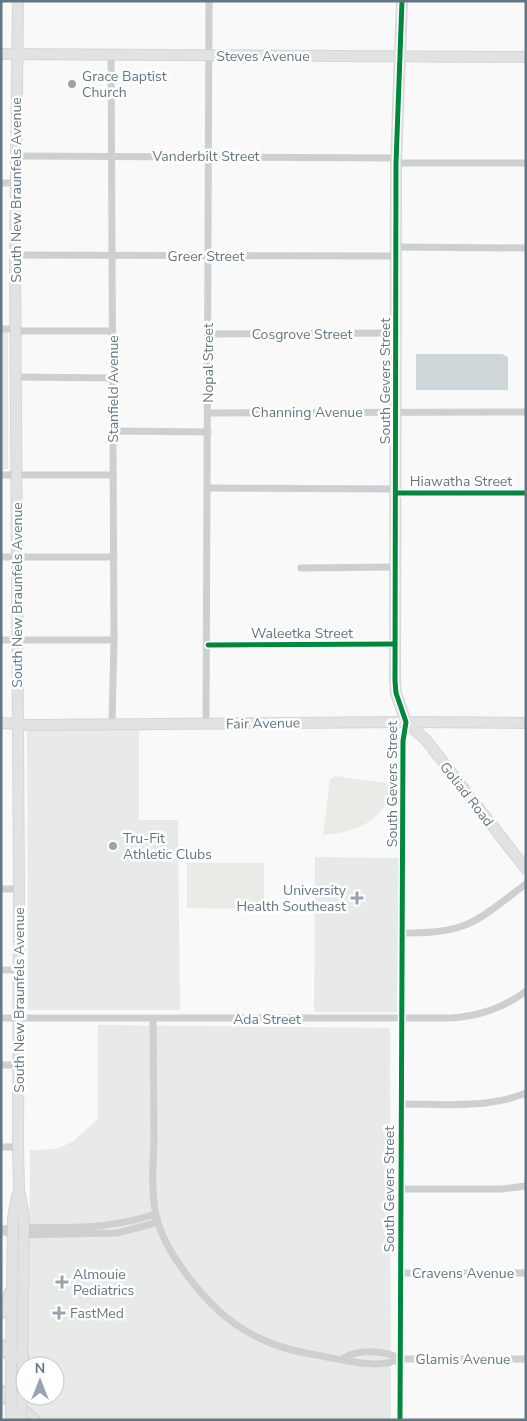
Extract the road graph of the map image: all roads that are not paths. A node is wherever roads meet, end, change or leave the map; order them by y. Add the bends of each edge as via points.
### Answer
1 (18, 1) edge
2 (209, 1) edge
3 (402, 1) edge
4 (1, 54) edge
5 (18, 54) junction
6 (111, 54) junction
7 (209, 55) junction
8 (401, 57) junction
9 (526, 57) edge
10 (16, 156) junction
11 (112, 156) junction
12 (208, 156) junction
13 (396, 160) junction
14 (526, 164) edge
15 (1, 183) edge
16 (16, 183) junction
17 (526, 248) edge
18 (396, 252) junction
19 (15, 255) junction
20 (112, 256) junction
21 (209, 256) junction
22 (1, 329) edge
23 (16, 330) junction
24 (112, 331) junction
25 (396, 333) junction
26 (208, 334) junction
27 (16, 377) junction
28 (113, 378) junction
29 (396, 412) junction
30 (526, 412) edge
31 (208, 413) junction
32 (113, 430) junction
33 (208, 432) junction
34 (1, 475) edge
35 (17, 475) junction
36 (114, 475) junction
37 (208, 488) junction
38 (396, 491) junction
39 (526, 493) edge
40 (1, 557) edge
41 (17, 557) junction
42 (114, 557) junction
43 (395, 567) junction
44 (300, 568) dead end
45 (1, 640) edge
46 (17, 640) junction
47 (114, 640) junction
48 (395, 644) junction
49 (208, 645) junction
50 (406, 722) junction
51 (1, 723) edge
52 (526, 723) edge
53 (18, 724) junction
54 (112, 724) junction
55 (206, 724) junction
56 (526, 869) edge
57 (526, 884) edge
58 (1, 888) edge
59 (19, 889) junction
60 (402, 933) junction
61 (1, 970) edge
62 (19, 970) junction
63 (526, 991) edge
64 (1, 1018) edge
65 (19, 1018) junction
66 (153, 1019) junction
67 (402, 1020) junction
68 (1, 1065) edge
69 (19, 1065) junction
70 (526, 1093) edge
71 (401, 1104) junction
72 (1, 1147) edge
73 (18, 1147) junction
74 (526, 1186) edge
75 (400, 1189) junction
76 (157, 1218) junction
77 (1, 1230) edge
78 (18, 1231) junction
79 (400, 1273) junction
80 (526, 1273) edge
81 (11, 1293) junction
82 (1, 1312) edge
83 (1, 1346) edge
84 (17, 1356) junction
85 (526, 1358) edge
86 (400, 1359) junction
87 (15, 1361) edge
88 (1, 1392) edge
89 (1, 1396) edge
90 (23, 1406) edge
91 (11, 1420) edge
92 (23, 1420) edge
93 (33, 1420) edge
94 (400, 1420) edge

1 - 5 main road, South New Braunfels Avenue
2 - 7 street, Nopal Street
3 - 8 main road, South Gevers Street
4 - 5 main road, Steves Avenue
5 - 6 main road, Steves Avenue
5 - 10 main road, South New Braunfels Avenue
6 - 7 main road, Steves Avenue
6 - 11 street, Stanfield Avenue
7 - 8 main road, Steves Avenue
7 - 12 street, Nopal Street
8 - 9 main road, Steves Avenue
8 - 13 main road, South Gevers Street
10 - 11 street, Vanderbilt Street
10 - 16 main road, South New Braunfels Avenue
11 - 12 street, Vanderbilt Street
11 - 20 street, Stanfield Avenue
12 - 13 street, Vanderbilt Street
12 - 21 street, Nopal Street
13 - 14 street, Vanderbilt Street
13 - 18 main road, South Gevers Street
15 - 16 street
16 - 19 main road, South New Braunfels Avenue
17 - 18 street, Greer Street
18 - 21 street, Greer Street
18 - 25 main road, South Gevers Street
19 - 20 street, Greer Street
19 - 23 main road, South New Braunfels Avenue
20 - 21 street, Greer Street
20 - 24 street, Stanfield Avenue
21 - 26 street, Nopal Street
22 - 23 street
23 - 24 street
23 - 27 main road, South New Braunfels Avenue
24 - 28 street, Stanfield Avenue
25 - 26 street, Cosgrove Street
25 - 29 main road, South Gevers Street
26 - 31 street, Nopal Street
27 - 28 street
27 - 35 main road, South New Braunfels Avenue
28 - 32 street, Stanfield Avenue
29 - 30 street, Channing Avenue
29 - 31 street, Channing Avenue
29 - 38 main road, South Gevers Street
31 - 33 street, Nopal Street
32 - 33 street
32 - 36 street, Stanfield Avenue
33 - 37 street, Nopal Street
34 - 35 street
35 - 36 street
35 - 41 main road, South New Braunfels Avenue
36 - 42 street, Stanfield Avenue
37 - 38 street, Hiawatha Street
37 - 49 street, Nopal Street
38 - 39 street, Hiawatha Street
38 - 43 main road, South Gevers Street
40 - 41 street
41 - 42 street
41 - 46 main road, South New Braunfels Avenue
42 - 47 street, Stanfield Avenue
43 - 44 street
43 - 48 main road, South Gevers Street
45 - 46 street
46 - 47 street
46 - 53 main road, South New Braunfels Avenue
47 - 54 street, Stanfield Avenue
48 - 49 street, Waleetka Street
48 - 50 main road, South Gevers Street via 396,693
49 - 55 street, Nopal Street
50 - 52 main road, Fair Avenue
50 - 55 main road, Fair Avenue
50 - 56 main road, Goliad Road via 426,740
50 - 60 street, South Gevers Street via 403,741
51 - 53 main road, Fair Avenue
53 - 54 main road, Fair Avenue
53 - 59 main road, South New Braunfels Avenue
54 - 55 main road, Fair Avenue
57 - 60 street via 467,926 439,933
58 - 59 street
59 - 62 main road, South New Braunfels Avenue
60 - 67 street, South Gevers Street
61 - 62 street
62 - 65 main road, South New Braunfels Avenue
63 - 67 street, Ada Street via 499,1007 475,1015
64 - 65 street, Ada Street
65 - 66 street, Ada Street
65 - 69 main road, South New Braunfels Avenue
66 - 67 street, Ada Street
66 - 76 street, Glamis Avenue via 153,1185
67 - 71 street, South Gevers Street
68 - 69 street
69 - 73 main road, South New Braunfels Avenue
70 - 71 street via 477,1104
71 - 75 street, South Gevers Street
72 - 73 street
73 - 78 main road, South New Braunfels Avenue
74 - 75 street
75 - 79 street, South Gevers Street
76 - 78 street via 152,1215 120,1225 100,1227
76 - 86 street, Glamis Avenue via 183,1269 234,1324 280,1346 305,1353 344,1358 351,1353 391,1353
77 - 78 street
78 - 81 main road, South New Braunfels Avenue
78 - 84 main road, South New Braunfels Avenue
79 - 80 street, Cravens Avenue
79 - 86 street, South Gevers Street
81 - 82 highway
81 - 84 main road, South New Braunfels Avenue
83 - 84 highway
85 - 86 street, Glamis Avenue
86 - 94 street, South Gevers Street
87 - 91 main road, South New Braunfels Avenue, bridge via 11,1372
88 - 93 highway
89 - 92 highway
90 - 92 main road, South New Braunfels Avenue, bridge

